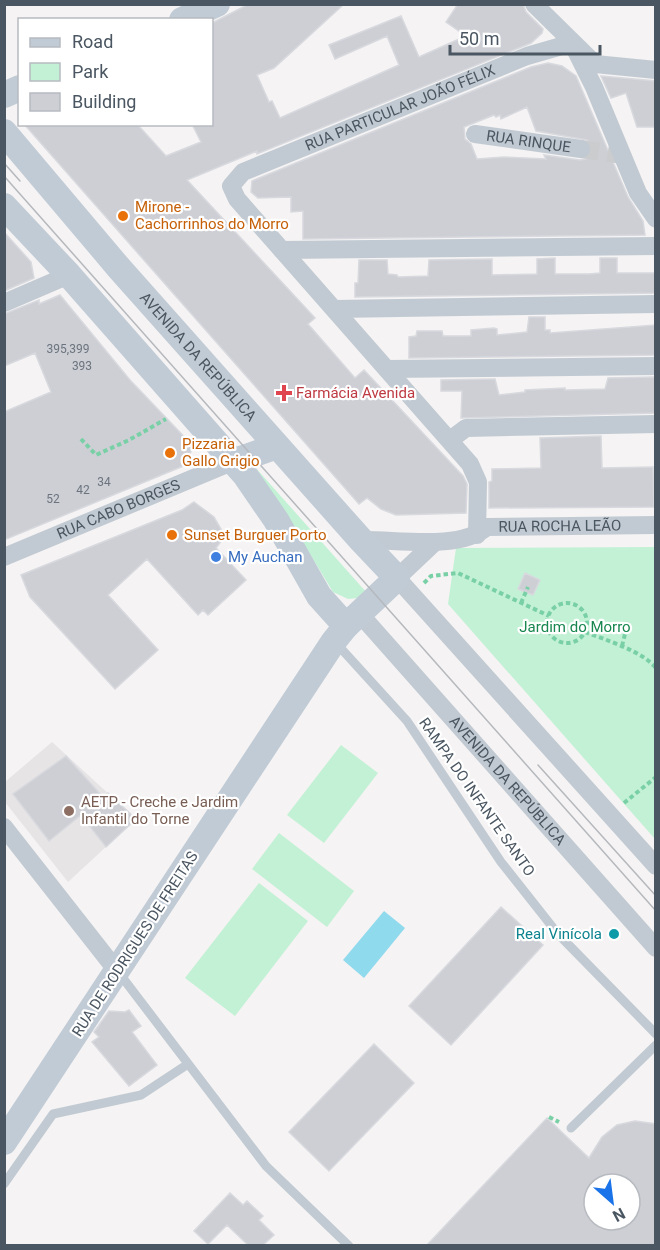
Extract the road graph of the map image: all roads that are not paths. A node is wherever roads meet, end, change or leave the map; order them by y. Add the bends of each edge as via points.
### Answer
1 (217, 4) edge
2 (534, 4) edge
3 (186, 18) edge
4 (572, 43) junction
5 (656, 70) edge
6 (18, 89) edge
7 (4, 95) edge
8 (4, 132) edge
9 (475, 134) dead end
10 (581, 150) tunnel mouth
11 (4, 206) edge
12 (656, 219) edge
13 (656, 246) edge
14 (282, 250) junction
15 (69, 275) junction
16 (4, 303) edge
17 (656, 304) edge
18 (335, 309) junction
19 (656, 366) edge
20 (387, 369) junction
21 (656, 424) edge
22 (450, 440) junction
23 (277, 446) junction
24 (232, 462) junction
25 (656, 525) edge
26 (477, 535) junction
27 (361, 540) junction
28 (434, 543) junction
29 (4, 557) edge
30 (397, 578) junction
31 (346, 627) junction
32 (8, 838) edge
33 (656, 866) edge
34 (656, 948) edge
35 (117, 971) junction
36 (656, 1035) edge
37 (656, 1045) edge
38 (188, 1064) junction
39 (571, 1128) dead end
40 (4, 1142) edge
41 (4, 1184) edge
42 (349, 1245) edge

1 - 3 main road
2 - 4 street
4 - 5 street via 595,64
4 - 12 street via 638,193
4 - 14 street, RUA PARTICULAR JOÃO FÉLIX via 527,56 243,172 231,186 237,199
6 - 7 main road
8 - 23 main road, AVENIDA DA REPÚBLICA
9 - 10 street, RUA RINQUE
11 - 15 main road, AVENIDA DA REPÚBLICA
13 - 14 street
14 - 18 street, RUA PARTICULAR JOÃO FÉLIX
15 - 16 street
15 - 24 main road, AVENIDA DA REPÚBLICA
17 - 18 street
18 - 20 street, RUA PARTICULAR JOÃO FÉLIX
19 - 20 street
20 - 22 street, RUA PARTICULAR JOÃO FÉLIX
21 - 22 street via 466,429
22 - 26 street, RUA PARTICULAR JOÃO FÉLIX via 470,464 478,482
23 - 24 main road
23 - 27 main road, AVENIDA DA REPÚBLICA
24 - 29 street, RUA CABO BORGES
24 - 31 main road, AVENIDA DA REPÚBLICA via 276,520 320,596
25 - 26 street, RUA ROCHA LEÃO via 487,527
26 - 28 street, RUA ROCHA LEÃO
27 - 28 street, RUA ROCHA LEÃO
27 - 30 main road, AVENIDA DA REPÚBLICA
28 - 30 street
30 - 31 main road
30 - 33 street, AVENIDA DA REPÚBLICA
31 - 34 street, AVENIDA DA REPÚBLICA
31 - 35 main road, RUA DE RODRIGUES DE FREITAS
31 - 36 lane, RAMPA DO INFANTE SANTO via 501,862 551,925
32 - 35 street
35 - 38 lane
35 - 40 main road, RUA DE RODRIGUES DE FREITAS
37 - 39 lane
38 - 41 lane via 141,1095 53,1114
38 - 42 lane via 266,1166

